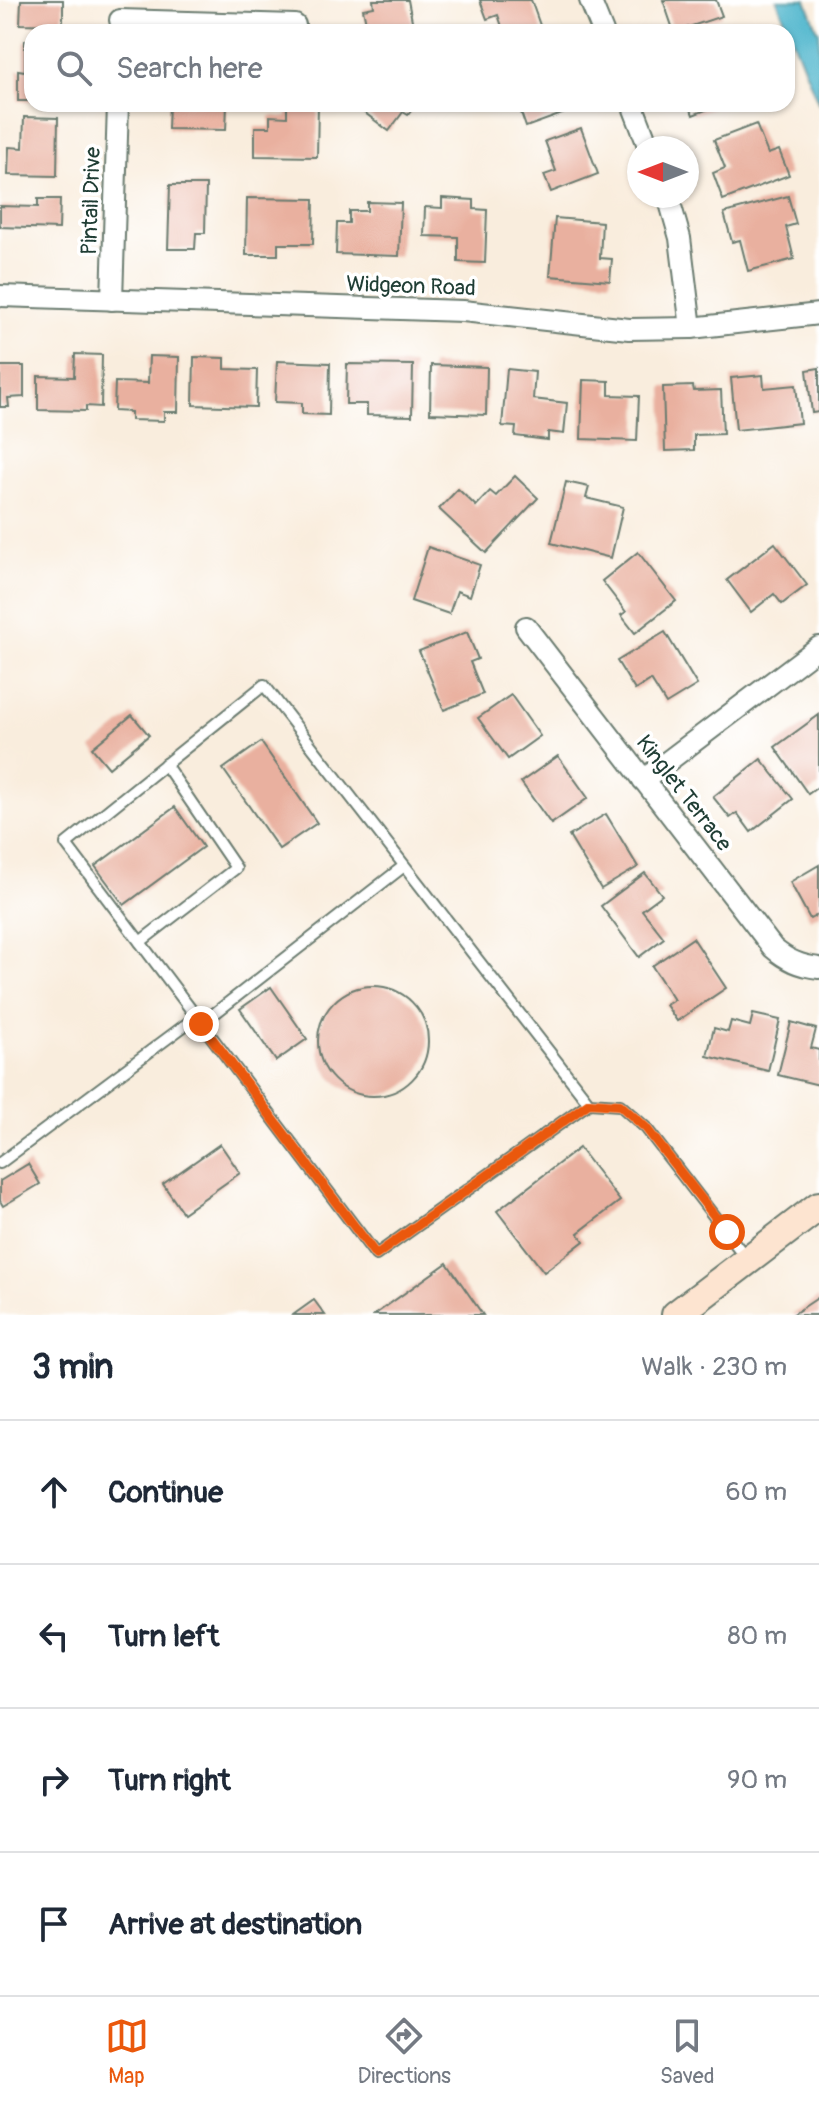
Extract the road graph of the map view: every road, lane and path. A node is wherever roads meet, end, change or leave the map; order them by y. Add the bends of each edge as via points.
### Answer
1 (590, 0) edge
2 (120, 17) edge
3 (273, 24) edge
4 (600, 24) edge
5 (118, 112) edge
6 (635, 112) edge
7 (644, 136) edge
8 (671, 208) edge
9 (0, 296) edge
10 (112, 300) junction
11 (819, 314) edge
12 (691, 328) junction
13 (526, 627) dead end
14 (819, 647) edge
15 (165, 764) junction
16 (643, 780) junction
17 (404, 866) junction
18 (140, 942) junction
19 (819, 968) edge
20 (199, 1020) junction
21 (589, 1103) junction
22 (0, 1163) edge
23 (819, 1206) edge
24 (748, 1260) junction
25 (676, 1315) edge

1 - 4 street
2 - 3 street
5 - 10 street, Pintail Drive
6 - 7 street
8 - 12 street
9 - 10 street, Widgeon Road
10 - 12 street, Widgeon Road via 463,311 629,329
11 - 12 street, Widgeon Road
13 - 16 street, Kinglet Terrace
14 - 16 street
15 - 17 lane via 264,685
15 - 18 lane via 236,868
15 - 18 lane via 66,844
16 - 19 street, Kinglet Terrace via 773,948 800,965
17 - 20 lane
17 - 21 lane
18 - 20 lane
20 - 21 lane via 376,1255
20 - 22 lane
21 - 24 lane via 620,1105 646,1128
23 - 24 street
24 - 25 street

